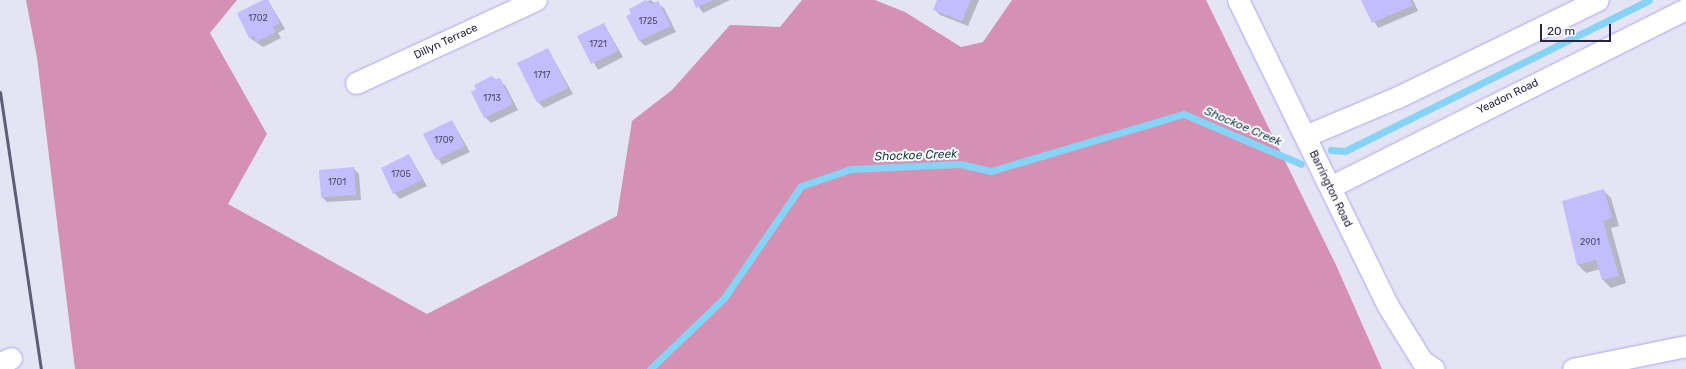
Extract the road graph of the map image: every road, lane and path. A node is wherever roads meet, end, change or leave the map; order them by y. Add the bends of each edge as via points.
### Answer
1 (536, 0) edge
2 (1238, 0) edge
3 (1598, 0) edge
4 (1686, 9) edge
5 (356, 83) dead end
6 (1305, 136) junction
7 (1330, 187) junction
8 (1686, 346) edge
9 (1434, 369) edge
10 (1573, 369) edge

1 - 5 street, Dillyn Terrace
2 - 6 street, Barrington Road
3 - 6 street via 1398,97
4 - 7 street, Yeadon Road
6 - 7 street, Barrington Road
7 - 9 street, Barrington Road via 1401,329 1422,361
8 - 10 street

